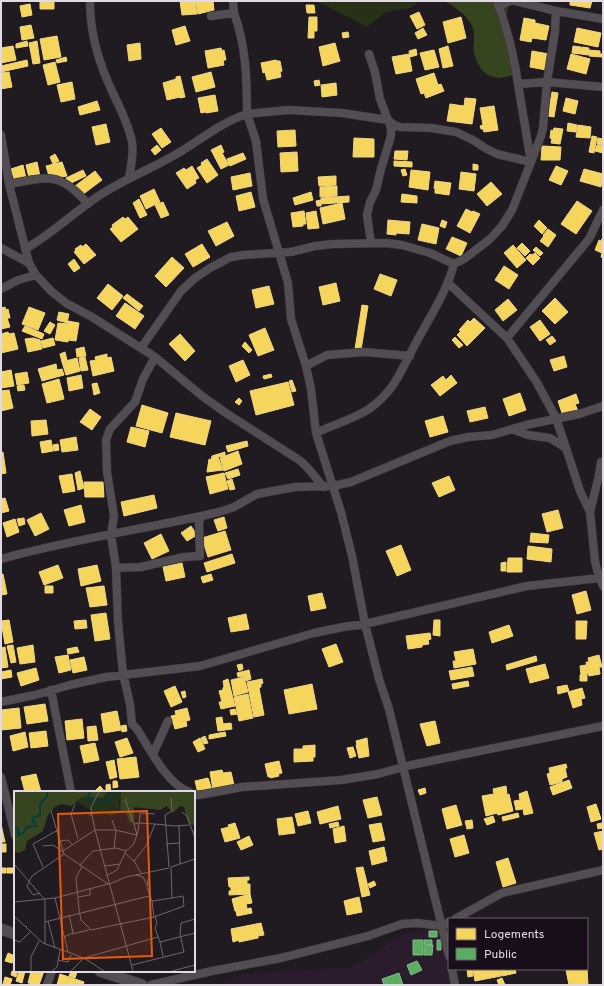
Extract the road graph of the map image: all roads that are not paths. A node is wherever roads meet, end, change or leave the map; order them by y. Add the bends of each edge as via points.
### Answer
1 (90, 1) edge
2 (233, 1) edge
3 (510, 1) edge
4 (515, 1) edge
5 (497, 3) edge
6 (556, 11) junction
7 (234, 13) junction
8 (211, 16) dead end
9 (603, 19) edge
10 (369, 54) dead end
11 (547, 82) junction
12 (518, 84) junction
13 (603, 87) edge
14 (247, 114) junction
15 (388, 120) junction
16 (1, 135) edge
17 (531, 162) junction
18 (129, 178) junction
19 (9, 184) junction
20 (88, 204) junction
21 (603, 210) edge
22 (371, 243) junction
23 (1, 248) edge
24 (25, 249) junction
25 (279, 253) junction
26 (29, 263) junction
27 (454, 264) junction
28 (36, 275) junction
29 (448, 283) junction
30 (1, 289) edge
31 (508, 338) junction
32 (141, 348) junction
33 (410, 356) junction
34 (155, 357) junction
35 (306, 366) junction
36 (603, 406) edge
37 (556, 418) junction
38 (511, 429) junction
39 (316, 433) junction
40 (566, 448) junction
41 (601, 462) dead end
42 (328, 486) junction
43 (590, 512) junction
44 (201, 516) junction
45 (111, 535) junction
46 (1, 559) edge
47 (116, 568) junction
48 (602, 582) edge
49 (365, 624) junction
50 (123, 674) junction
51 (51, 690) junction
52 (1, 702) edge
53 (168, 721) dead end
54 (603, 726) edge
55 (153, 754) junction
56 (404, 767) junction
57 (1, 777) edge
58 (71, 791) edge
59 (187, 791) edge
60 (195, 794) edge
61 (14, 831) edge
62 (603, 870) edge
63 (457, 918) edge
64 (446, 924) edge
65 (1, 929) edge
66 (14, 934) edge
67 (448, 945) edge
68 (452, 970) edge
69 (52, 972) edge
70 (103, 972) edge
71 (47, 985) edge
72 (142, 985) edge
73 (151, 985) edge
74 (455, 985) edge

1 - 18 street via 91,24 102,67 127,124 132,142 133,155
2 - 7 street
3 - 5 street
4 - 6 street
5 - 12 street via 513,52
6 - 9 street
6 - 11 street
7 - 8 street
7 - 14 street via 246,68
10 - 15 street
11 - 12 street
11 - 13 street
11 - 17 street via 541,136
12 - 17 street
14 - 15 street via 289,110
14 - 18 street via 230,121 163,162
14 - 25 street via 256,141 263,199
15 - 17 street via 400,127 456,132 497,154
15 - 22 street via 391,136 367,215
16 - 19 street
17 - 27 street via 512,210 502,226 490,239
18 - 20 street
19 - 20 street via 46,178 61,180 76,190
19 - 24 street
20 - 24 street via 42,240
21 - 31 street via 589,239
22 - 25 street via 332,244
22 - 27 street via 402,245 430,253
23 - 26 street
24 - 26 street
25 - 32 street via 230,257 195,278 176,297
25 - 35 street via 288,283 291,319
26 - 28 street
27 - 29 street
28 - 30 street via 18,280
28 - 32 street via 51,292 66,303
29 - 31 street
29 - 33 street
31 - 37 street
32 - 34 street
33 - 35 street via 364,352 327,355
33 - 39 street via 396,382 379,401 367,410
34 - 42 street via 202,396 306,465 316,479
34 - 45 street via 143,379 135,402 107,434 106,462 114,516
35 - 39 street
36 - 37 street
37 - 38 street
37 - 40 street
38 - 40 street via 550,438
38 - 42 street via 492,435 450,441 351,482
39 - 42 street
40 - 43 street
41 - 43 street
42 - 44 street via 295,487 256,494 234,507
42 - 49 street via 352,556
43 - 48 street via 595,561
44 - 45 street
44 - 47 street via 200,556
45 - 46 street via 74,541
45 - 47 street
47 - 50 street
48 - 49 street via 527,586
49 - 50 street via 314,633 200,666
49 - 56 street
50 - 51 street
50 - 55 street via 132,724
51 - 52 street
51 - 58 street
53 - 55 street
54 - 56 street
55 - 59 street via 175,783
56 - 60 street via 341,780 242,787
56 - 64 street
57 - 61 street
62 - 63 street via 502,893
64 - 67 street
64 - 73 street via 402,924 368,936 281,958
65 - 66 main road
68 - 74 street
69 - 71 street
70 - 72 main road

